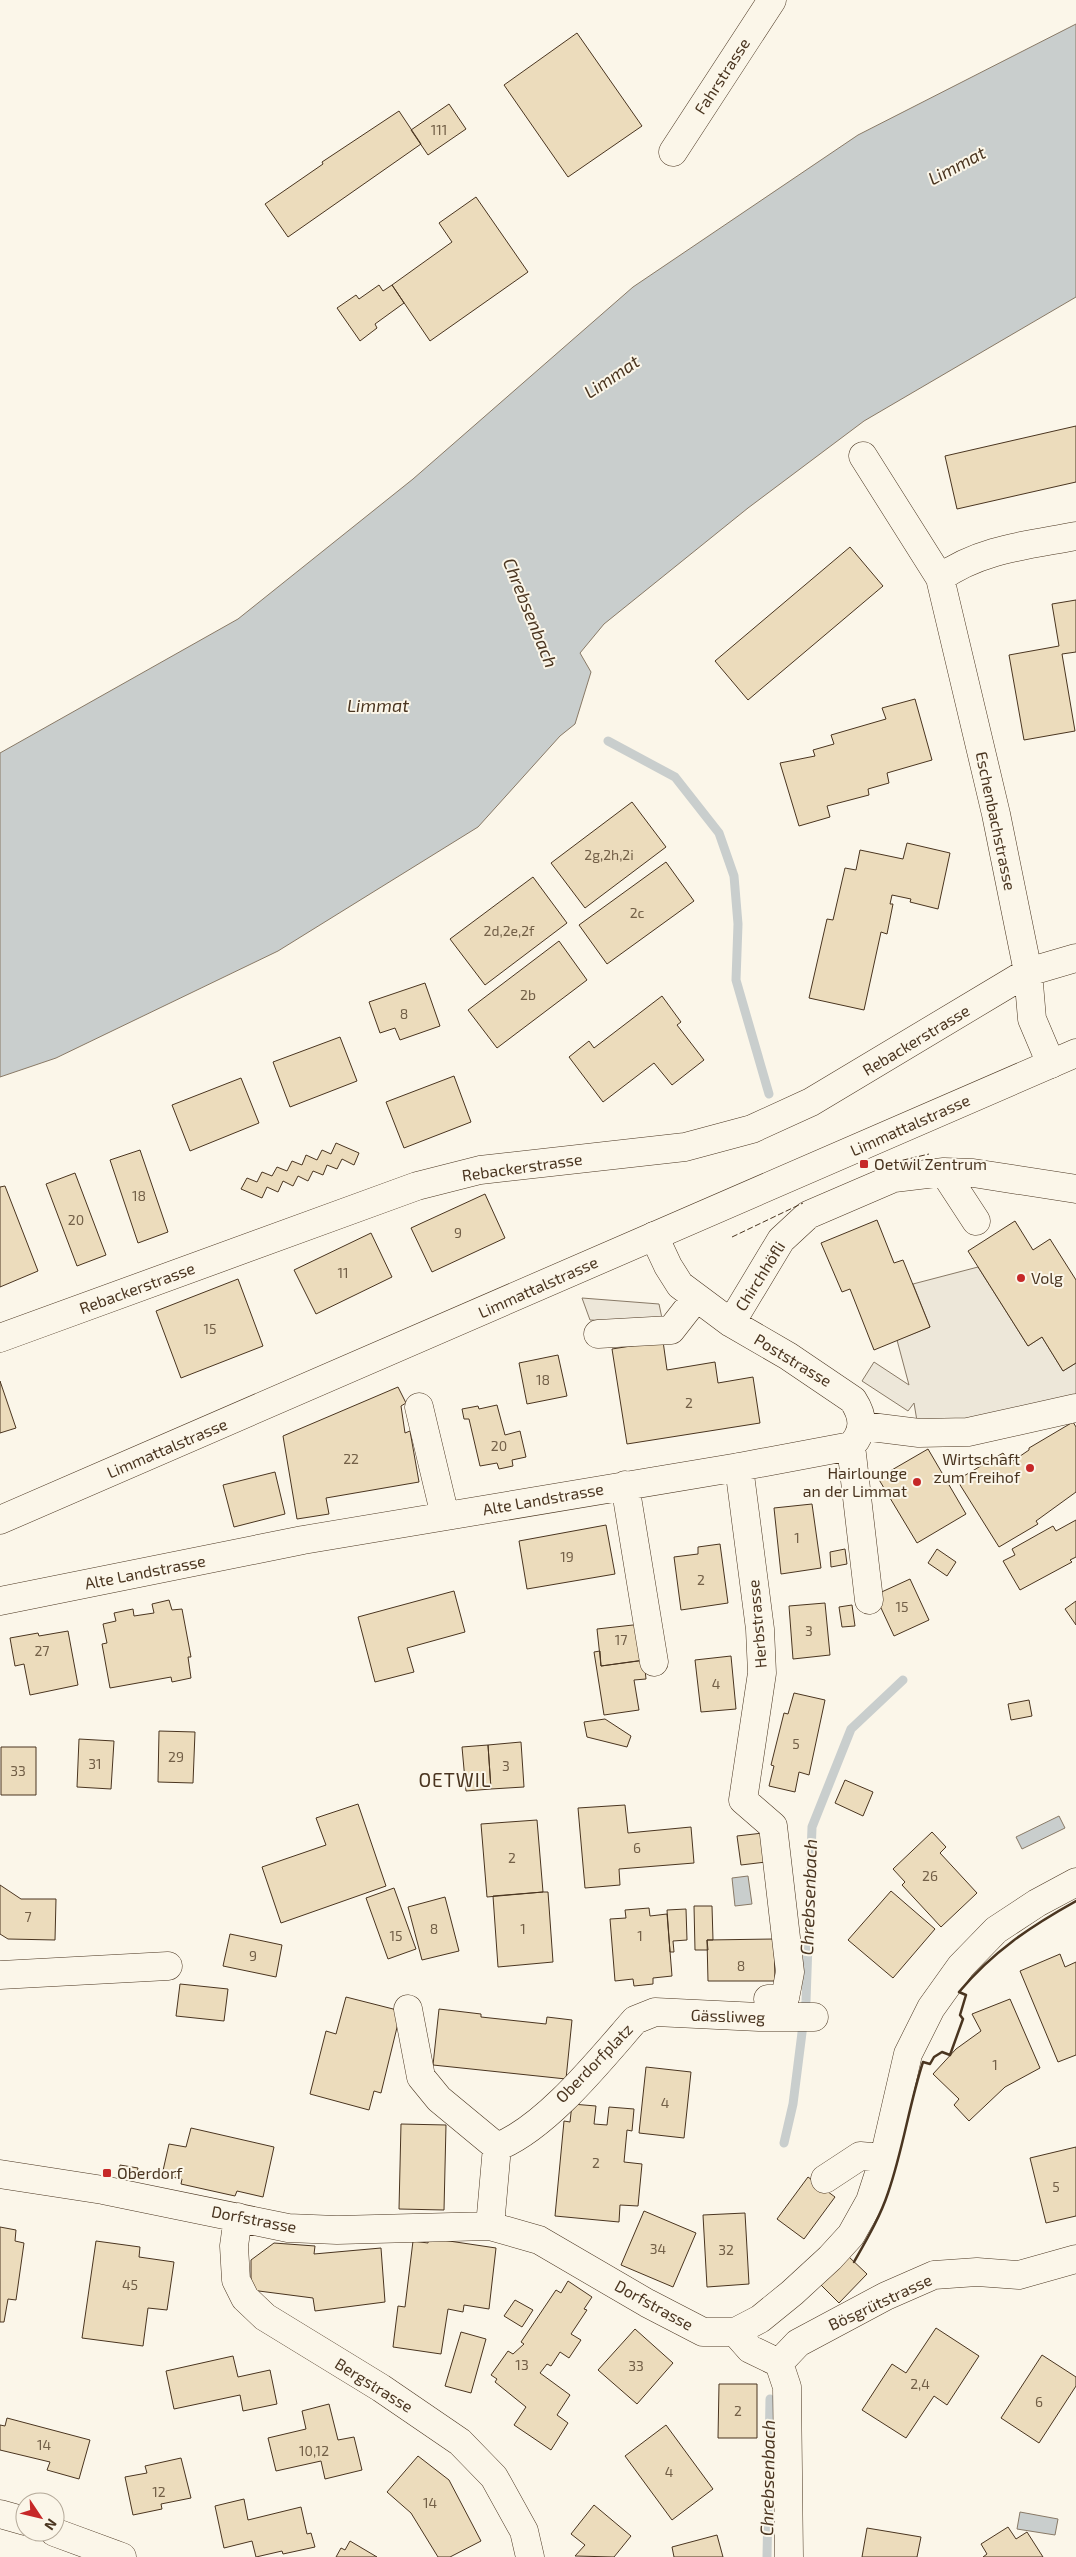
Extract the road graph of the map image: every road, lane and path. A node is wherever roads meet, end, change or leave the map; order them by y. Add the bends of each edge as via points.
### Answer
1 (772, 0) edge
2 (673, 152) dead end
3 (863, 456) dead end
4 (1076, 536) edge
5 (940, 578) junction
6 (1076, 958) edge
7 (1028, 972) junction
8 (1076, 1053) edge
9 (1051, 1064) junction
10 (944, 1172) junction
11 (1076, 1189) edge
12 (976, 1221) dead end
13 (654, 1236) junction
14 (696, 1298) junction
15 (731, 1323) junction
16 (598, 1334) dead end
17 (0, 1338) edge
18 (419, 1407) dead end
19 (1076, 1408) edge
20 (857, 1436) junction
21 (739, 1467) junction
22 (625, 1485) junction
23 (445, 1516) junction
24 (0, 1520) edge
25 (869, 1600) dead end
26 (0, 1601) edge
27 (654, 1662) dead end
28 (1076, 1882) edge
29 (168, 1966) dead end
30 (0, 1975) edge
31 (768, 1999) dead end
32 (408, 2009) dead end
33 (643, 2016) joint
34 (807, 2017) dead end
35 (497, 2147) junction
36 (884, 2158) junction
37 (0, 2174) edge
38 (825, 2179) dead end
39 (238, 2217) junction
40 (490, 2226) junction
41 (1076, 2259) edge
42 (735, 2332) junction
43 (779, 2363) junction
44 (0, 2514) edge
45 (15, 2518) edge
46 (65, 2536) edge
47 (122, 2557) edge
48 (530, 2557) edge
49 (789, 2557) edge

1 - 2 street, Fahrstrasse
3 - 5 street, Eschenbachstrasse
4 - 5 street via 989,553 958,564
5 - 7 street, Eschenbachstrasse via 996,814
6 - 7 street, Rebackerstrasse
7 - 9 street, Eschenbachstrasse via 1032,1019
7 - 17 street, Rebackerstrasse via 811,1102 752,1129 685,1147 480,1170 417,1186
8 - 9 street, Limmattalstrasse
9 - 13 street, Limmattalstrasse
10 - 11 street, Chirchhöfli via 973,1173
10 - 12 street
10 - 15 street, Chirchhöfli via 894,1178 808,1215 781,1240
13 - 14 street, Poststrasse via 680,1285
13 - 24 street, Limmattalstrasse
14 - 15 street, Poststrasse
14 - 16 street via 671,1330
15 - 20 street, Poststrasse via 796,1361 853,1400 860,1411
18 - 23 street
19 - 20 street, Alte Landstrasse via 968,1432
20 - 21 street, Alte Landstrasse
20 - 25 street, Poststrasse
21 - 22 street, Alte Landstrasse
21 - 31 street, Herbstrasse via 760,1629 762,1673 743,1800 773,1826 790,1972 785,1998
22 - 23 street, Alte Landstrasse
22 - 27 street
23 - 26 street, Alte Landstrasse via 304,1540
28 - 36 street, Dorfstrasse via 996,1930 961,1966 931,2008 908,2054
29 - 30 street
32 - 35 street via 421,2077 438,2099
33 - 34 street, Gässliweg via 657,2012
33 - 35 street, Oberdorfplatz via 635,2020 576,2086 514,2140
35 - 40 street
36 - 38 street via 860,2156
36 - 42 street, Dorfstrasse via 870,2201 851,2235 792,2293 760,2319
37 - 39 street, Dorfstrasse via 103,2190
39 - 40 street, Dorfstrasse via 288,2228 337,2230
39 - 48 street, Bergstrasse via 234,2246 236,2280 245,2298 264,2316 381,2388 460,2442 494,2477 524,2531
40 - 42 street, Dorfstrasse via 539,2240 703,2332
41 - 43 street, Bösgrütstrasse via 1020,2275 977,2272 934,2276 886,2296 798,2342
42 - 43 street via 750,2349
43 - 49 street via 787,2387
44 - 45 street
46 - 47 street

